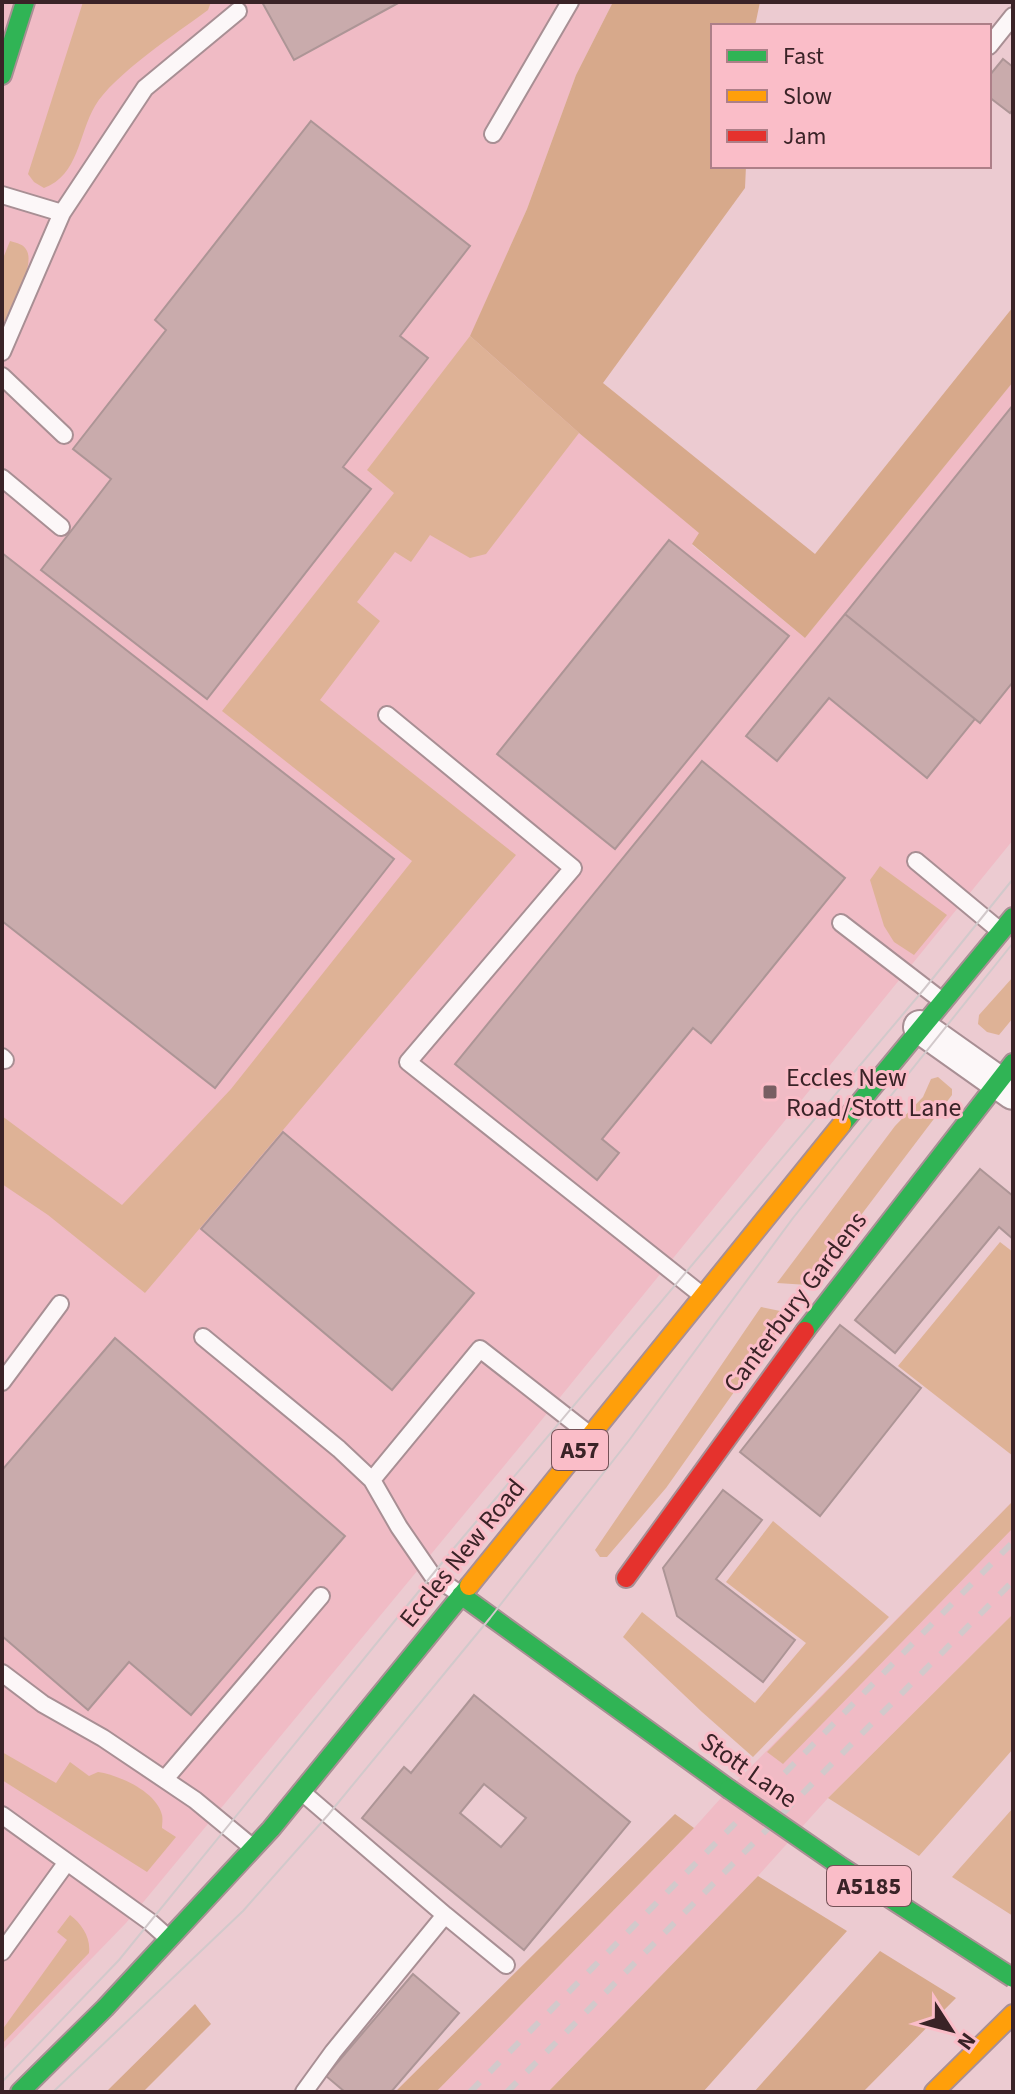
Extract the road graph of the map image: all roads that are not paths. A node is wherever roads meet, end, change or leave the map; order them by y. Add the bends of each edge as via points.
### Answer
1 (25, 2) edge
2 (570, 2) edge
3 (238, 11) dead end
4 (1013, 16) edge
5 (991, 44) edge
6 (2, 75) edge
7 (493, 134) dead end
8 (2, 195) edge
9 (62, 213) junction
10 (2, 352) edge
11 (2, 376) edge
12 (64, 435) dead end
13 (2, 478) edge
14 (61, 527) dead end
15 (387, 715) dead end
16 (916, 861) dead end
17 (841, 923) dead end
18 (1007, 924) edge
19 (942, 1001) junction
20 (920, 1027) junction
21 (1008, 1080) edge
22 (704, 1297) junction
23 (60, 1304) dead end
24 (203, 1337) dead end
25 (2, 1382) edge
26 (591, 1436) junction
27 (372, 1480) junction
28 (626, 1578) dead end
29 (461, 1595) junction
30 (321, 1596) dead end
31 (2, 1673) edge
32 (165, 1779) junction
33 (301, 1792) junction
34 (2, 1815) edge
35 (253, 1848) junction
36 (67, 1862) junction
37 (445, 1915) junction
38 (169, 1939) junction
39 (2, 1952) edge
40 (506, 1965) dead end
41 (1013, 1978) edge
42 (1013, 2014) edge
43 (20, 2092) edge
44 (304, 2092) edge
45 (934, 2092) edge

1 - 6 main road
2 - 7 lane
3 - 9 lane via 145,88
4 - 5 lane
8 - 9 lane
9 - 10 lane
11 - 12 lane
13 - 14 lane
15 - 22 lane via 573,868 408,1062
16 - 18 lane
17 - 19 lane
18 - 19 main road, Eccles New Road / A57
19 - 20 main road, Eccles New Road / A57
20 - 21 street
20 - 22 main road, Eccles New Road / A57
21 - 28 main road, Canterbury Gardens via 830,1296
22 - 26 main road, Eccles New Road / A57
23 - 25 lane
24 - 27 lane
26 - 27 lane via 480,1349
26 - 29 main road, Eccles New Road / A57
27 - 29 lane via 432,1575
29 - 33 main road, Eccles New Road / A57
29 - 41 main road, Stott Lane / A5185, bridge via 729,1789
30 - 32 lane
31 - 32 lane
32 - 35 lane
33 - 35 main road, Eccles New Road / A57
33 - 37 lane
34 - 36 lane
35 - 38 main road, Eccles New Road / A57
36 - 38 lane
36 - 39 lane
37 - 40 lane
37 - 44 lane
38 - 43 main road, Eccles New Road / A57
42 - 45 main road

